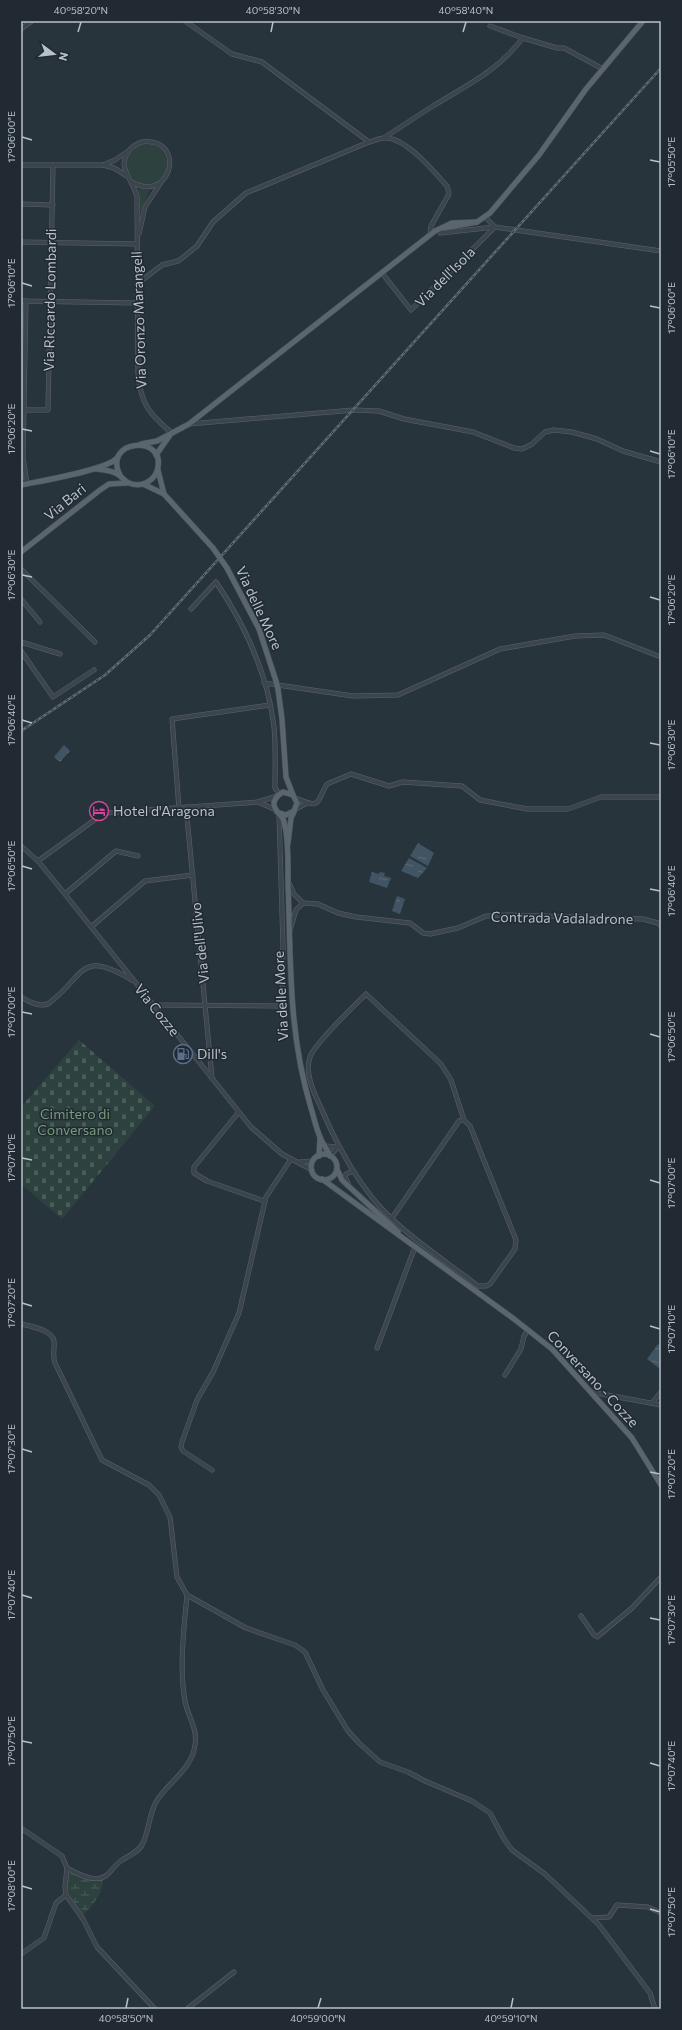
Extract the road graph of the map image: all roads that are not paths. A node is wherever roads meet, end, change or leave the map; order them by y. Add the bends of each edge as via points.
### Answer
1 (32, 21) edge
2 (185, 21) edge
3 (643, 21) edge
4 (490, 26) dead end
5 (21, 29) edge
6 (523, 38) junction
7 (603, 69) junction
8 (384, 138) junction
9 (369, 142) junction
10 (128, 152) junction
11 (21, 165) edge
12 (54, 165) junction
13 (103, 165) junction
14 (128, 176) junction
15 (132, 182) junction
16 (160, 183) junction
17 (21, 204) edge
18 (52, 205) junction
19 (485, 217) junction
20 (495, 227) junction
21 (438, 232) junction
22 (430, 235) junction
23 (21, 242) edge
24 (52, 242) junction
25 (137, 244) junction
26 (661, 252) edge
27 (382, 273) junction
28 (137, 284) junction
29 (21, 301) edge
30 (26, 301) junction
31 (51, 301) junction
32 (137, 303) junction
33 (23, 379) edge
34 (22, 410) edge
35 (189, 424) junction
36 (172, 433) junction
37 (141, 444) junction
38 (120, 455) junction
39 (156, 455) junction
40 (22, 459) edge
41 (661, 462) edge
42 (96, 469) junction
43 (157, 469) junction
44 (21, 474) edge
45 (121, 477) junction
46 (24, 484) edge
47 (130, 484) junction
48 (143, 484) junction
49 (164, 494) junction
50 (24, 548) edge
51 (21, 552) edge
52 (21, 569) edge
53 (21, 599) edge
54 (191, 609) dead end
55 (40, 622) dead end
56 (21, 642) edge
57 (95, 642) dead end
58 (21, 652) edge
59 (60, 654) dead end
60 (661, 657) edge
61 (94, 670) dead end
62 (264, 683) junction
63 (270, 705) junction
64 (286, 777) junction
65 (280, 794) junction
66 (294, 796) junction
67 (661, 797) edge
68 (258, 802) junction
69 (307, 803) junction
70 (186, 807) junction
71 (179, 808) junction
72 (295, 810) junction
73 (278, 812) junction
74 (22, 848) edge
75 (287, 850) junction
76 (138, 856) dead end
77 (38, 861) junction
78 (193, 875) junction
79 (288, 882) junction
80 (65, 894) junction
81 (303, 903) junction
82 (661, 926) edge
83 (91, 927) junction
84 (290, 930) junction
85 (135, 982) junction
86 (21, 997) edge
87 (153, 1005) junction
88 (206, 1006) junction
89 (283, 1006) junction
90 (282, 1013) dead end
91 (212, 1079) junction
92 (238, 1113) junction
93 (464, 1120) junction
94 (320, 1138) junction
95 (325, 1146) junction
96 (338, 1147) junction
97 (319, 1156) junction
98 (330, 1156) junction
99 (291, 1159) junction
100 (313, 1161) junction
101 (298, 1162) junction
102 (337, 1169) junction
103 (312, 1170) junction
104 (353, 1170) junction
105 (322, 1179) junction
106 (264, 1201) junction
107 (376, 1213) junction
108 (392, 1218) junction
109 (415, 1247) junction
110 (21, 1324) edge
111 (528, 1330) junction
112 (377, 1348) dead end
113 (505, 1375) dead end
114 (591, 1392) junction
115 (661, 1392) edge
116 (652, 1403) junction
117 (661, 1406) edge
118 (212, 1470) dead end
119 (661, 1485) edge
120 (661, 1577) edge
121 (188, 1595) junction
122 (581, 1616) dead end
123 (21, 1828) edge
124 (67, 1868) junction
125 (66, 1895) junction
126 (661, 1913) edge
127 (593, 1918) junction
128 (21, 1954) edge
129 (234, 1972) dead end
130 (155, 2009) edge
131 (187, 2009) edge
132 (655, 2009) edge

1 - 5 street
2 - 9 street via 232,54 262,62
3 - 7 main road
4 - 6 street
6 - 7 street via 564,48
6 - 8 street via 488,74 432,106
7 - 19 main road via 539,155
8 - 9 street
8 - 22 street via 394,139 413,151 447,186 449,194 431,226
9 - 28 street via 246,192 213,222 197,246 178,261 162,265
10 - 13 street
10 - 14 street via 124,164
10 - 16 street via 133,146 148,141 162,146 167,152 170,165 166,177
11 - 12 street
12 - 13 street
12 - 18 street, Via Riccardo Lombardi
13 - 14 street
14 - 15 street
15 - 16 street via 146,187
15 - 25 street via 136,197
16 - 25 street via 145,207
17 - 18 street
18 - 24 street, Via Riccardo Lombardi
19 - 20 street
19 - 21 main road via 477,222 449,227
20 - 21 street
20 - 26 street
20 - 27 street, Via dell'Isola via 411,310
21 - 22 main road
22 - 27 main road
23 - 24 street
24 - 25 street
24 - 31 street, Via Riccardo Lombardi
25 - 28 street, Via Oronzo Marangell
27 - 35 main road
28 - 32 street, Via Oronzo Marangell
29 - 30 street
30 - 31 street
30 - 33 street
31 - 32 street
31 - 34 street, Via Riccardo Lombardi via 48,410
32 - 36 street, Via Oronzo Marangell via 140,394 149,410
33 - 34 street
34 - 40 street
35 - 36 main road
35 - 41 street via 354,410 379,411 404,419 473,432 522,449 545,432 572,432 597,439 623,452
36 - 37 main road via 157,441
36 - 39 main road
37 - 38 main road via 129,446
37 - 39 main road
38 - 42 main road via 112,463
38 - 45 main road via 117,467
39 - 43 main road
40 - 46 street
42 - 45 main road via 116,473
42 - 46 main road
43 - 48 main road via 152,478
43 - 49 main road
44 - 46 street
45 - 47 main road
47 - 48 main road
47 - 50 main road, Via Bari via 109,484
48 - 49 main road
49 - 64 main road, Via delle More, bridge via 213,548 241,592 259,629 278,689
50 - 51 main road, Via Bari
52 - 57 street
53 - 55 street
54 - 62 street via 216,582 240,619
56 - 59 street
58 - 61 street via 53,697
60 - 62 street via 596,634 500,649 398,695 353,696
62 - 63 street
63 - 65 street via 275,744 275,788
63 - 71 street via 172,719
64 - 65 main road
64 - 66 main road
65 - 66 main road
65 - 68 street
65 - 73 main road via 274,801
66 - 69 street
66 - 72 main road via 297,803
67 - 69 street via 601,797 568,809 527,809 480,800 462,786 403,782 389,786 351,774 327,784 317,803
68 - 70 street
68 - 73 street
69 - 72 street
70 - 71 street
70 - 78 street, Via dell'Ulivo
71 - 77 street via 104,813
72 - 73 main road via 286,815
72 - 75 main road via 291,818
73 - 75 main road via 283,820
73 - 89 street
74 - 77 street, Via Cozze
75 - 79 main road, Via delle More
76 - 80 street via 116,851
77 - 80 street, Via Cozze
78 - 83 street via 145,881
78 - 88 street, Via dell'Ulivo
79 - 81 street via 294,894
79 - 84 main road, Via delle More
80 - 83 street, Via Cozze
81 - 82 street, Contrada Vadaladrone via 318,904 338,913 356,917 410,923 423,933 430,934 458,928 486,916 508,915 643,919
81 - 84 street via 296,910
83 - 85 street, Via Cozze
84 - 94 main road, Via delle More via 295,1042 301,1074
85 - 86 street via 116,971 96,965 81,970 48,1004 34,1004
85 - 87 street, Via Cozze
87 - 88 street
87 - 91 street, Via Cozze
88 - 89 street
88 - 91 street, Via dell'Ulivo
89 - 90 street
91 - 92 street, Via Cozze
92 - 99 street, Via Cozze via 270,1145
92 - 106 street via 194,1167 194,1173 207,1181
93 - 96 street via 450,1080 441,1064 366,994 313,1050 308,1063 315,1094
93 - 108 street via 458,1121
93 - 108 street via 470,1126 516,1240 515,1250 490,1284 478,1286
94 - 95 main road
94 - 97 main road
95 - 96 street
95 - 98 main road
96 - 98 street
96 - 104 street
97 - 98 main road
97 - 100 main road
98 - 102 main road via 336,1161
99 - 101 street, Via Cozze
99 - 106 street
100 - 101 street
100 - 103 main road
101 - 103 street, Via Cozze
102 - 105 main road via 330,1178
102 - 107 main road via 342,1180
103 - 105 main road
104 - 107 street via 346,1174 346,1181
104 - 108 street via 382,1209
105 - 109 main road
106 - 118 street via 239,1313 198,1400 181,1446 183,1451
107 - 109 main road
109 - 111 main road, Conversano - Cozze
109 - 112 street
110 - 121 street via 42,1330 54,1339 55,1363 102,1460 149,1485 159,1495 170,1517 177,1577
111 - 113 street via 521,1349
111 - 114 main road, Conversano - Cozze via 552,1349
114 - 116 street
114 - 119 main road, Conversano - Cozze via 632,1438
115 - 116 street
116 - 117 street
120 - 122 street via 632,1608 597,1637
121 - 124 street via 183,1663 185,1701 196,1738 194,1750 180,1775 156,1802 144,1842 138,1850 119,1862 102,1878 88,1877
121 - 127 street via 246,1628 302,1649 348,1731 372,1756 380,1762 408,1772 485,1808 495,1819 512,1850 545,1874
123 - 124 street via 62,1856
124 - 125 street
125 - 128 street via 56,1903 44,1938
125 - 130 street via 83,1919 97,1947
126 - 127 street via 648,1907 617,1905 609,1917
127 - 132 street via 647,1990
129 - 131 street

